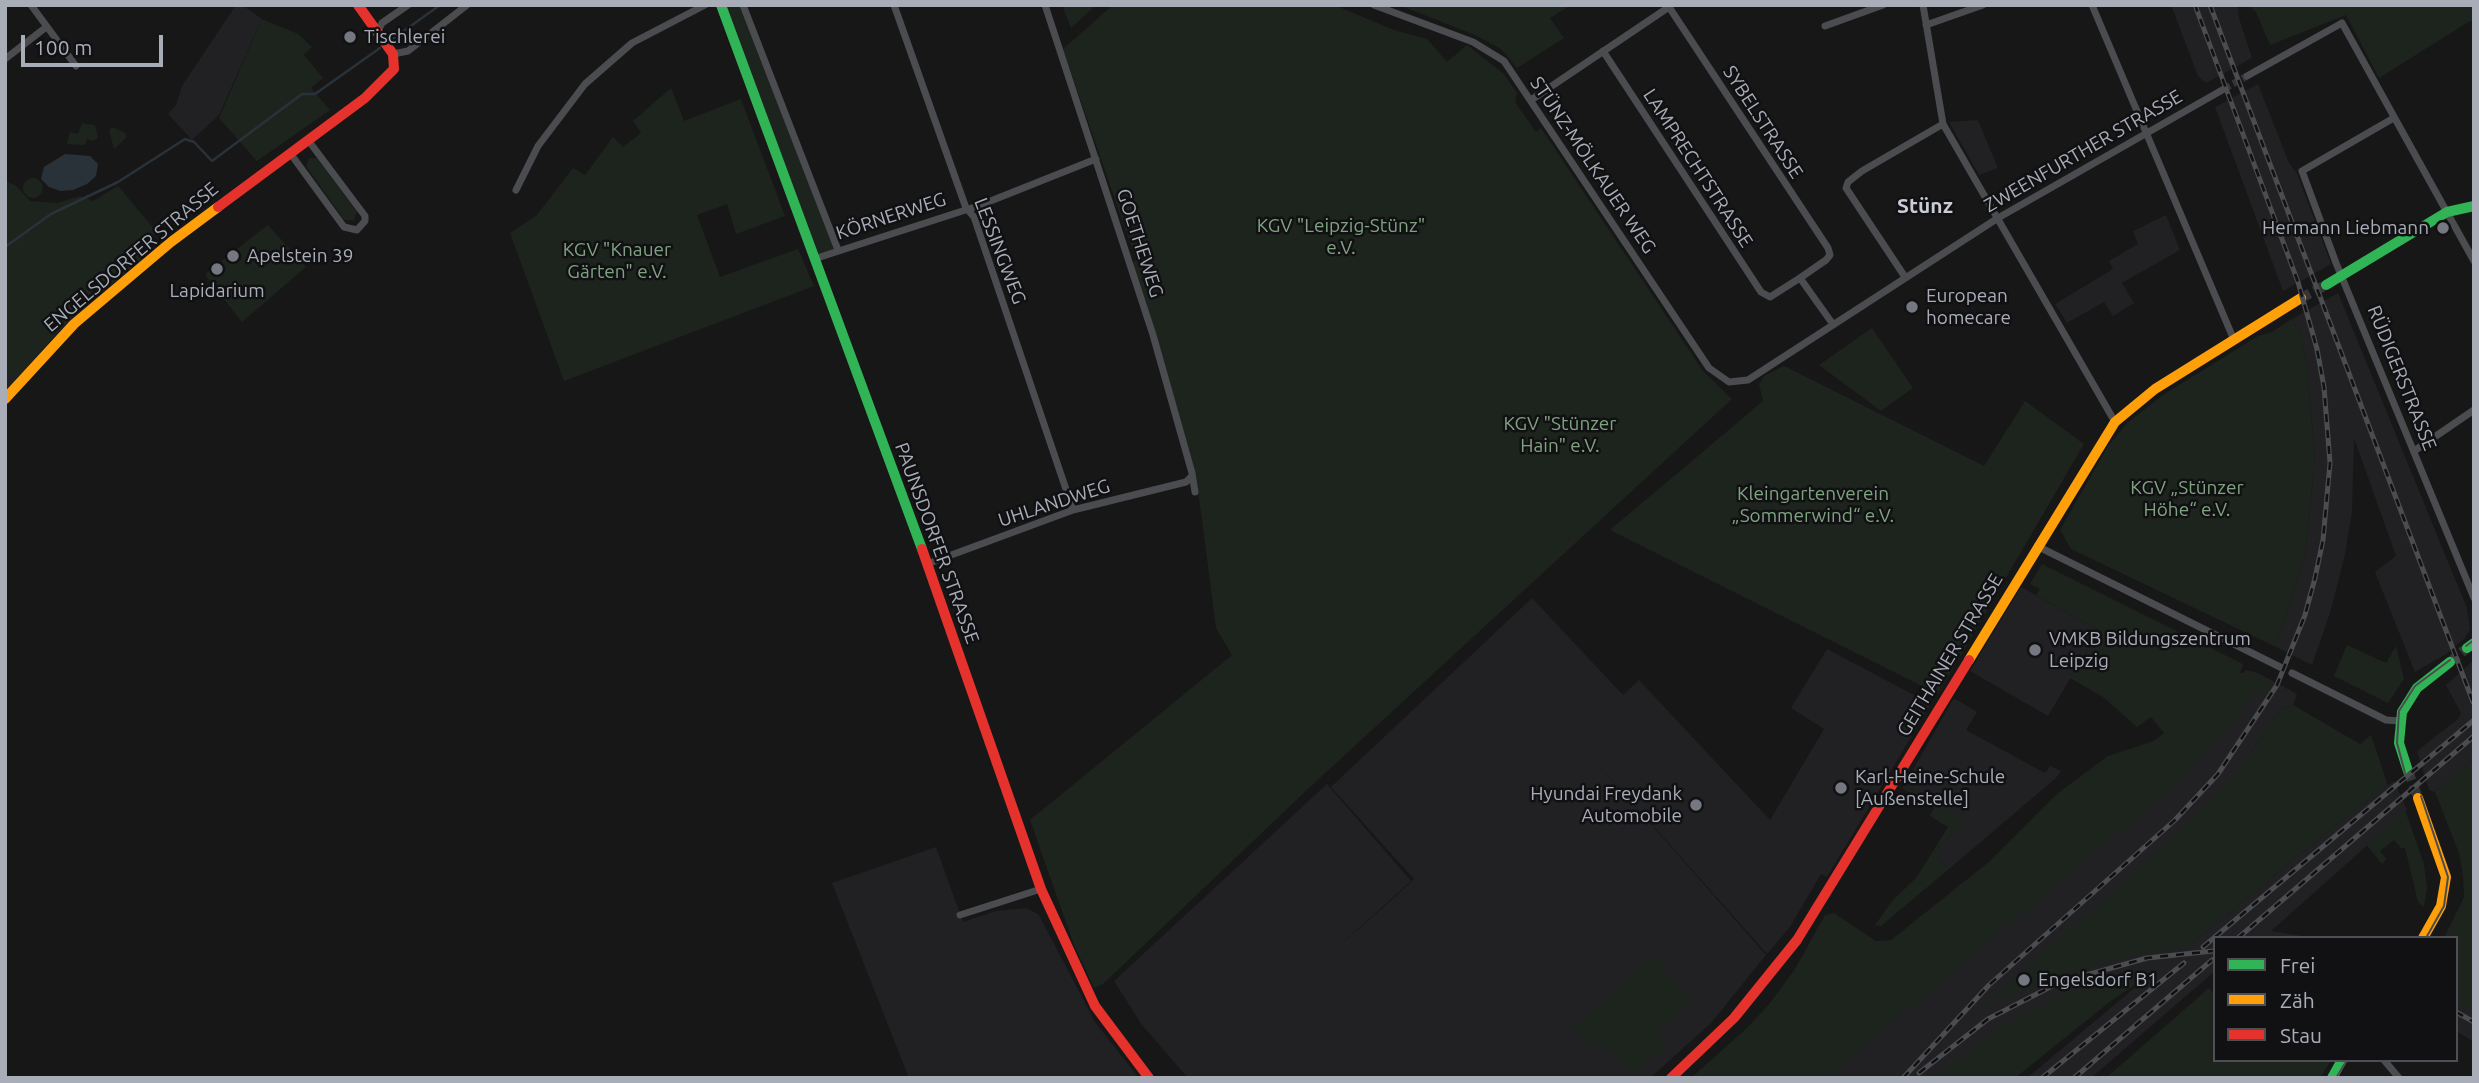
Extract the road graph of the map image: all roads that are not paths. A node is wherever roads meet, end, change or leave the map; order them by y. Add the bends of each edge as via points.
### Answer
1 (31, 5) edge
2 (358, 5) edge
3 (408, 5) edge
4 (467, 5) edge
5 (705, 5) edge
6 (721, 5) edge
7 (743, 5) edge
8 (894, 5) edge
9 (1045, 5) edge
10 (1374, 5) edge
11 (1883, 5) edge
12 (1983, 5) edge
13 (2092, 5) edge
14 (1924, 6) edge
15 (1926, 25) junction
16 (1825, 26) dead end
17 (46, 28) junction
18 (386, 43) junction
19 (1603, 51) junction
20 (5, 59) edge
21 (76, 66) dead end
22 (2247, 76) tunnel mouth
23 (2224, 89) tunnel mouth
24 (1531, 100) junction
25 (2392, 119) junction
26 (1943, 124) junction
27 (2145, 133) junction
28 (308, 140) junction
29 (290, 153) junction
30 (1096, 159) junction
31 (516, 190) dead end
32 (2474, 206) edge
33 (967, 208) junction
34 (2447, 212) junction
35 (1998, 218) junction
36 (838, 250) junction
37 (814, 259) junction
38 (2474, 261) edge
39 (2342, 276) junction
40 (1905, 277) junction
41 (1800, 278) junction
42 (2326, 285) tunnel mouth
43 (2301, 299) tunnel mouth
44 (1832, 323) junction
45 (2234, 340) junction
46 (1748, 380) joint
47 (5, 399) edge
48 (2474, 410) edge
49 (2115, 422) junction
50 (2414, 451) junction
51 (1191, 478) junction
52 (1195, 492) dead end
53 (1073, 510) junction
54 (2037, 546) junction
55 (927, 564) junction
56 (2474, 598) edge
57 (2451, 662) tunnel mouth
58 (2280, 667) dead end
59 (2292, 673) dead end
60 (2400, 721) junction
61 (2407, 771) tunnel mouth
62 (2418, 798) tunnel mouth
63 (1041, 889) junction
64 (960, 915) dead end
65 (2424, 936) edge
66 (2341, 1062) edge
67 (2386, 1062) edge
68 (1149, 1078) edge
69 (1671, 1078) edge
70 (2332, 1078) edge
71 (2399, 1078) edge

1 - 17 street
2 - 18 main road
3 - 18 street via 382,23
4 - 18 street via 408,51
5 - 31 street via 632,43 584,84 544,136
6 - 37 main road, PAUNSDORFER STRASSE
7 - 36 street
8 - 33 street, LESSINGWEG
9 - 30 street, GOETHEWEG
10 - 24 street, STÜNZ-MÖLKAUER WEG via 1496,53
11 - 16 street
12 - 15 street
13 - 27 street
14 - 15 street
15 - 26 street
17 - 20 street
17 - 21 street
18 - 28 main road, ENGELSDORFER STRASSE via 394,69 388,77
19 - 24 street
19 - 41 street, LAMPRECHTSTRASSE via 1760,292 1770,297
19 - 41 street, SYBELSTRASSE via 1669,7 1830,254
22 - 25 street via 2342,23
23 - 27 street, ZWEENFURTHER STRASSE
24 - 46 street, STÜNZ-MÖLKAUER WEG via 1709,368 1729,382
25 - 34 street
25 - 39 street, RÜDIGERSTRASSE via 2302,171
26 - 35 street
26 - 40 street via 1861,171 1846,188
27 - 35 street, ZWEENFURTHER STRASSE
27 - 45 street
28 - 29 main road, ENGELSDORFER STRASSE
28 - 29 street via 365,216 358,230 344,227
29 - 47 main road, ENGELSDORFER STRASSE via 171,242 74,324
30 - 33 street, KÖRNERWEG
30 - 51 street, GOETHEWEG via 1153,335
32 - 34 main road
33 - 36 street, KÖRNERWEG
33 - 53 street, LESSINGWEG via 974,217
34 - 38 street
34 - 39 main road
35 - 40 street, ZWEENFURTHER STRASSE
35 - 49 street
36 - 37 street, KÖRNERWEG
37 - 55 main road, PAUNSDORFER STRASSE
39 - 42 main road
39 - 50 street, RÜDIGERSTRASSE
40 - 44 street, ZWEENFURTHER STRASSE
41 - 44 street
43 - 45 main road, GEITHAINER STRASSE
44 - 46 street, ZWEENFURTHER STRASSE
45 - 49 main road, GEITHAINER STRASSE via 2155,389
48 - 50 street
49 - 54 main road, GEITHAINER STRASSE
50 - 56 street, RÜDIGERSTRASSE
51 - 52 street, GOETHEWEG
51 - 53 street, UHLANDWEG
53 - 55 street, UHLANDWEG
54 - 58 street
54 - 69 main road, GEITHAINER STRASSE via 1797,940 1734,1018
55 - 63 main road, PAUNSDORFER STRASSE
57 - 60 main road via 2417,688
59 - 60 street via 2386,720
60 - 61 main road via 2399,743
62 - 65 main road via 2444,866 2446,885 2441,906
63 - 64 street
63 - 68 main road, PAUNSDORFER STRASSE via 1095,1006
66 - 70 main road
67 - 71 street

